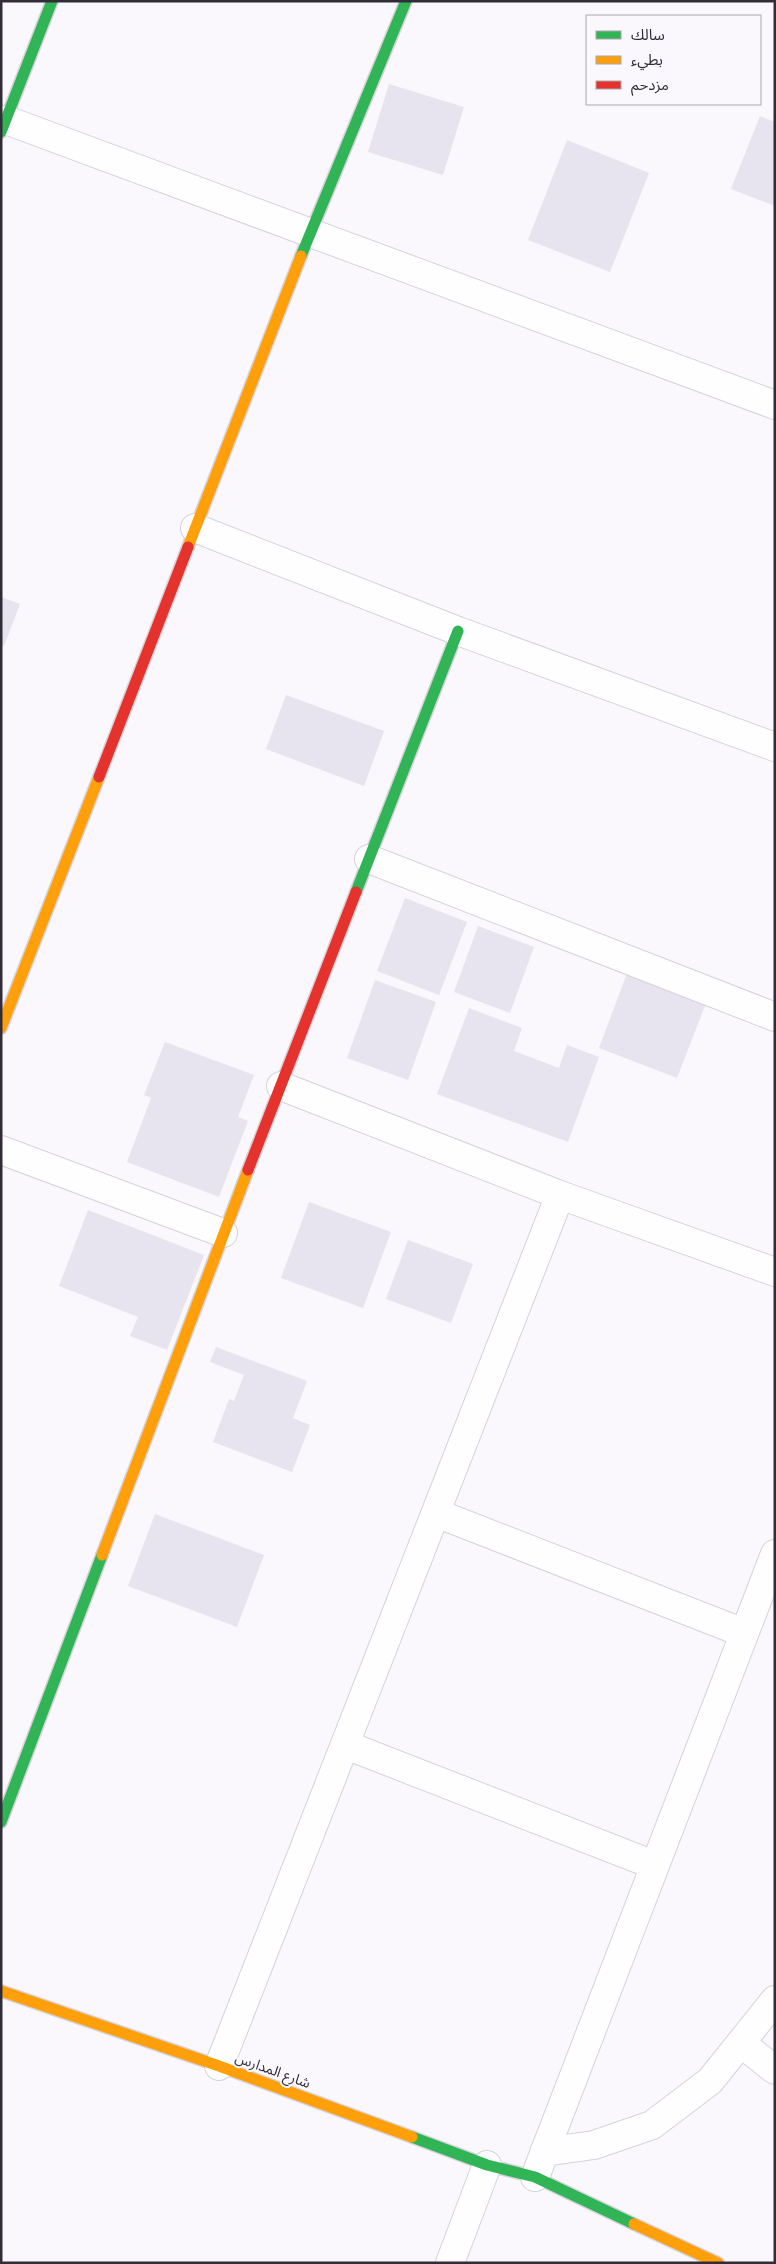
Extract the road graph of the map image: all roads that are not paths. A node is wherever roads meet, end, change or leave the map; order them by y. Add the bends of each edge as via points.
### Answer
1 (52, 1) edge
2 (406, 1) edge
3 (4, 126) edge
4 (310, 234) junction
5 (775, 405) edge
6 (195, 528) junction
7 (458, 631) junction
8 (775, 748) edge
9 (370, 859) junction
10 (775, 1017) edge
11 (1, 1028) edge
12 (281, 1086) junction
13 (1, 1150) edge
14 (560, 1195) junction
15 (223, 1233) junction
16 (775, 1272) edge
17 (436, 1513) junction
18 (775, 1554) edge
19 (744, 1633) junction
20 (346, 1745) junction
21 (1, 1822) edge
22 (654, 1865) junction
23 (1, 1992) edge
24 (775, 2000) edge
25 (741, 2043) junction
26 (219, 2066) junction
27 (775, 2070) edge
28 (539, 2164) junction
29 (487, 2165) junction
30 (450, 2263) edge
31 (718, 2263) edge

1 - 3 street
2 - 4 street
3 - 4 street
4 - 5 street
4 - 6 street
6 - 7 street
6 - 11 street
7 - 8 street
7 - 9 street
9 - 10 street
9 - 12 street
12 - 14 street
12 - 15 street
13 - 15 street
14 - 16 street
14 - 17 street
15 - 21 street
17 - 19 street
17 - 20 street
18 - 19 street
19 - 22 street
20 - 22 street
20 - 26 street
22 - 28 street
23 - 26 street, شارع المدارس
24 - 25 street
25 - 27 street
25 - 28 street via 710,2081 652,2125
26 - 29 street, شارع المدارس
28 - 29 street, شارع المدارس
28 - 31 street, شارع المدارس
29 - 30 street

